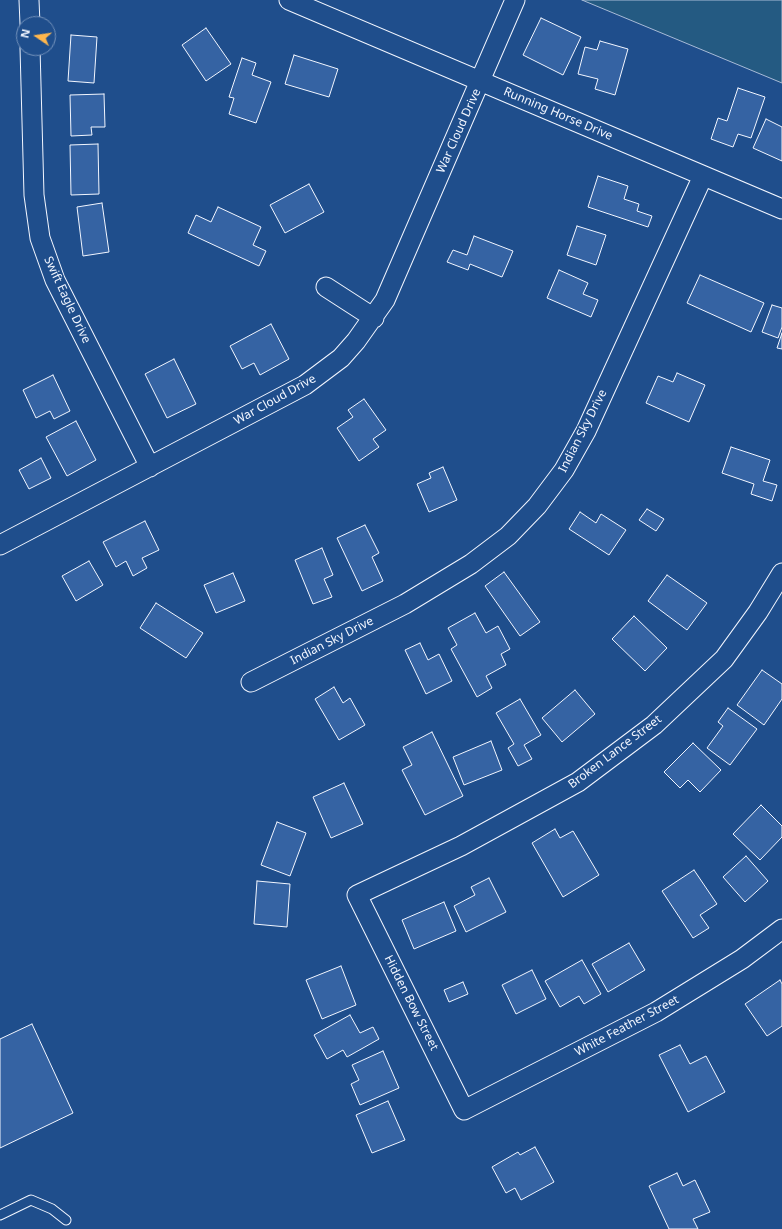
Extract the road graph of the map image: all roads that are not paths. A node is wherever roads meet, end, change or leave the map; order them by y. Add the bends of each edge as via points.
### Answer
1 (29, 0) edge
2 (289, 0) edge
3 (515, 0) edge
4 (30, 16) edge
5 (30, 56) edge
6 (481, 81) junction
7 (703, 176) junction
8 (782, 210) edge
9 (326, 287) dead end
10 (374, 318) junction
11 (150, 467) junction
12 (0, 545) edge
13 (782, 573) edge
14 (251, 682) dead end
15 (357, 895) joint
16 (782, 929) edge
17 (464, 1110) joint
18 (0, 1215) edge
19 (66, 1220) dead end

1 - 4 street
2 - 6 street, Running Horse Drive
3 - 6 street, War Cloud Drive
5 - 11 street, Swift Eagle Drive via 34,195 40,238 55,280
6 - 7 street, Running Horse Drive
6 - 10 street, War Cloud Drive
7 - 8 street, Running Horse Drive
7 - 14 street, Indian Sky Drive via 586,431 564,470 537,506 508,536 471,564 405,604
9 - 10 street
10 - 11 street, War Cloud Drive via 341,358 305,385
11 - 12 street, War Cloud Drive
13 - 15 street, Broken Lance Street via 724,659 647,730 578,782 461,846
15 - 17 street, Hidden Bow Street
16 - 17 street, White Feather Street via 742,959 656,1012
18 - 19 lane via 31,1200 52,1209

